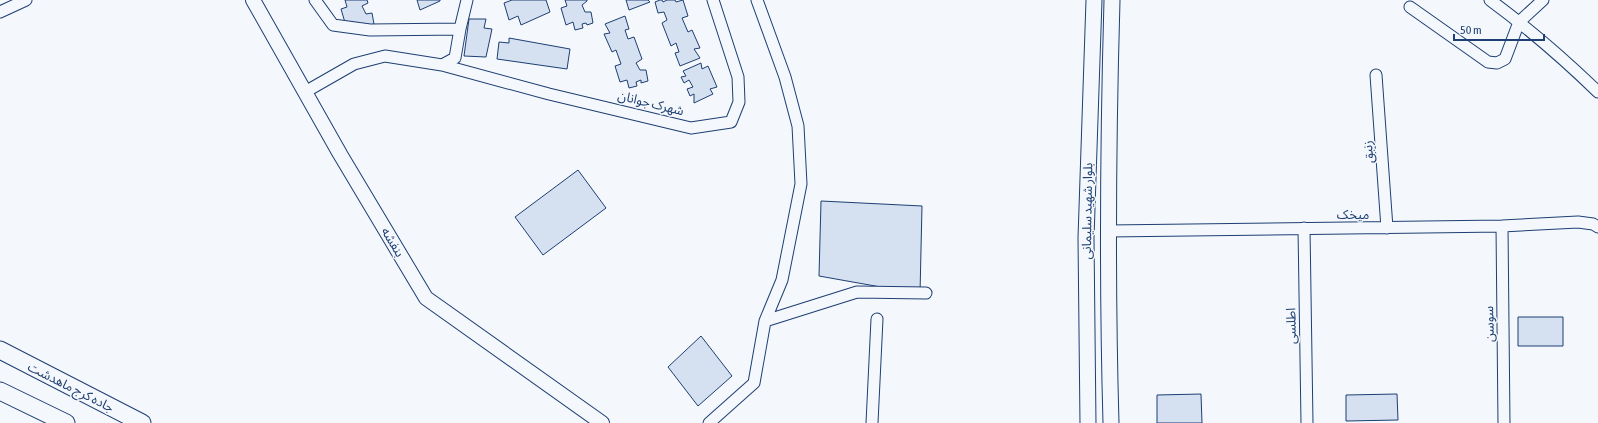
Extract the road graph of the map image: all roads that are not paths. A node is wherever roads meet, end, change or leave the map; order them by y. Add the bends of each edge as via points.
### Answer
1 (26, 0) edge
2 (253, 0) edge
3 (315, 0) edge
4 (468, 0) edge
5 (713, 0) edge
6 (757, 0) edge
7 (1094, 0) edge
8 (1112, 0) edge
9 (1490, 0) edge
10 (1543, 0) edge
11 (1410, 7) dead end
12 (0, 12) edge
13 (1519, 22) junction
14 (460, 29) junction
15 (442, 65) junction
16 (1376, 75) dead end
17 (305, 92) junction
18 (1598, 92) edge
19 (1502, 226) junction
20 (1598, 227) edge
21 (1304, 228) junction
22 (1387, 228) junction
23 (1108, 231) junction
24 (926, 293) dead end
25 (877, 319) dead end
26 (765, 321) junction
27 (0, 350) edge
28 (0, 391) edge
29 (58, 421) edge
30 (142, 423) edge
31 (602, 423) edge
32 (709, 423) edge
33 (872, 423) edge
34 (1088, 423) edge
35 (1111, 423) edge
36 (1307, 423) edge
37 (1504, 423) edge

1 - 12 street
2 - 17 street, بنفشه
3 - 14 street via 334,25 370,30
4 - 14 street
5 - 15 street, شهرک جوانان via 738,77 739,102 731,122 691,128
6 - 26 street via 785,77 798,126 802,175 782,280
7 - 34 main road, بلوار شهید سلیمانی via 1086,238
8 - 23 main road, بلوار شهید سلیمانی
9 - 13 street
10 - 13 street
11 - 13 street via 1488,62 1497,63 1504,59
13 - 18 street
14 - 15 street via 455,58
15 - 17 street, شهرک جوانان via 385,56 354,64
16 - 22 street, زنبق
17 - 31 street, بنفشه via 426,298
19 - 20 street, میخک via 1578,222
19 - 22 street, میخک
19 - 37 street, سوسن
21 - 22 street, میخک
21 - 23 street, میخک
21 - 36 street, اطلسی
23 - 35 main road, بلوار شهید سلیمانی
24 - 26 street via 857,292
25 - 33 street
26 - 32 street via 754,383
27 - 30 main road, جاده کرج ماهدشت
28 - 29 main road

